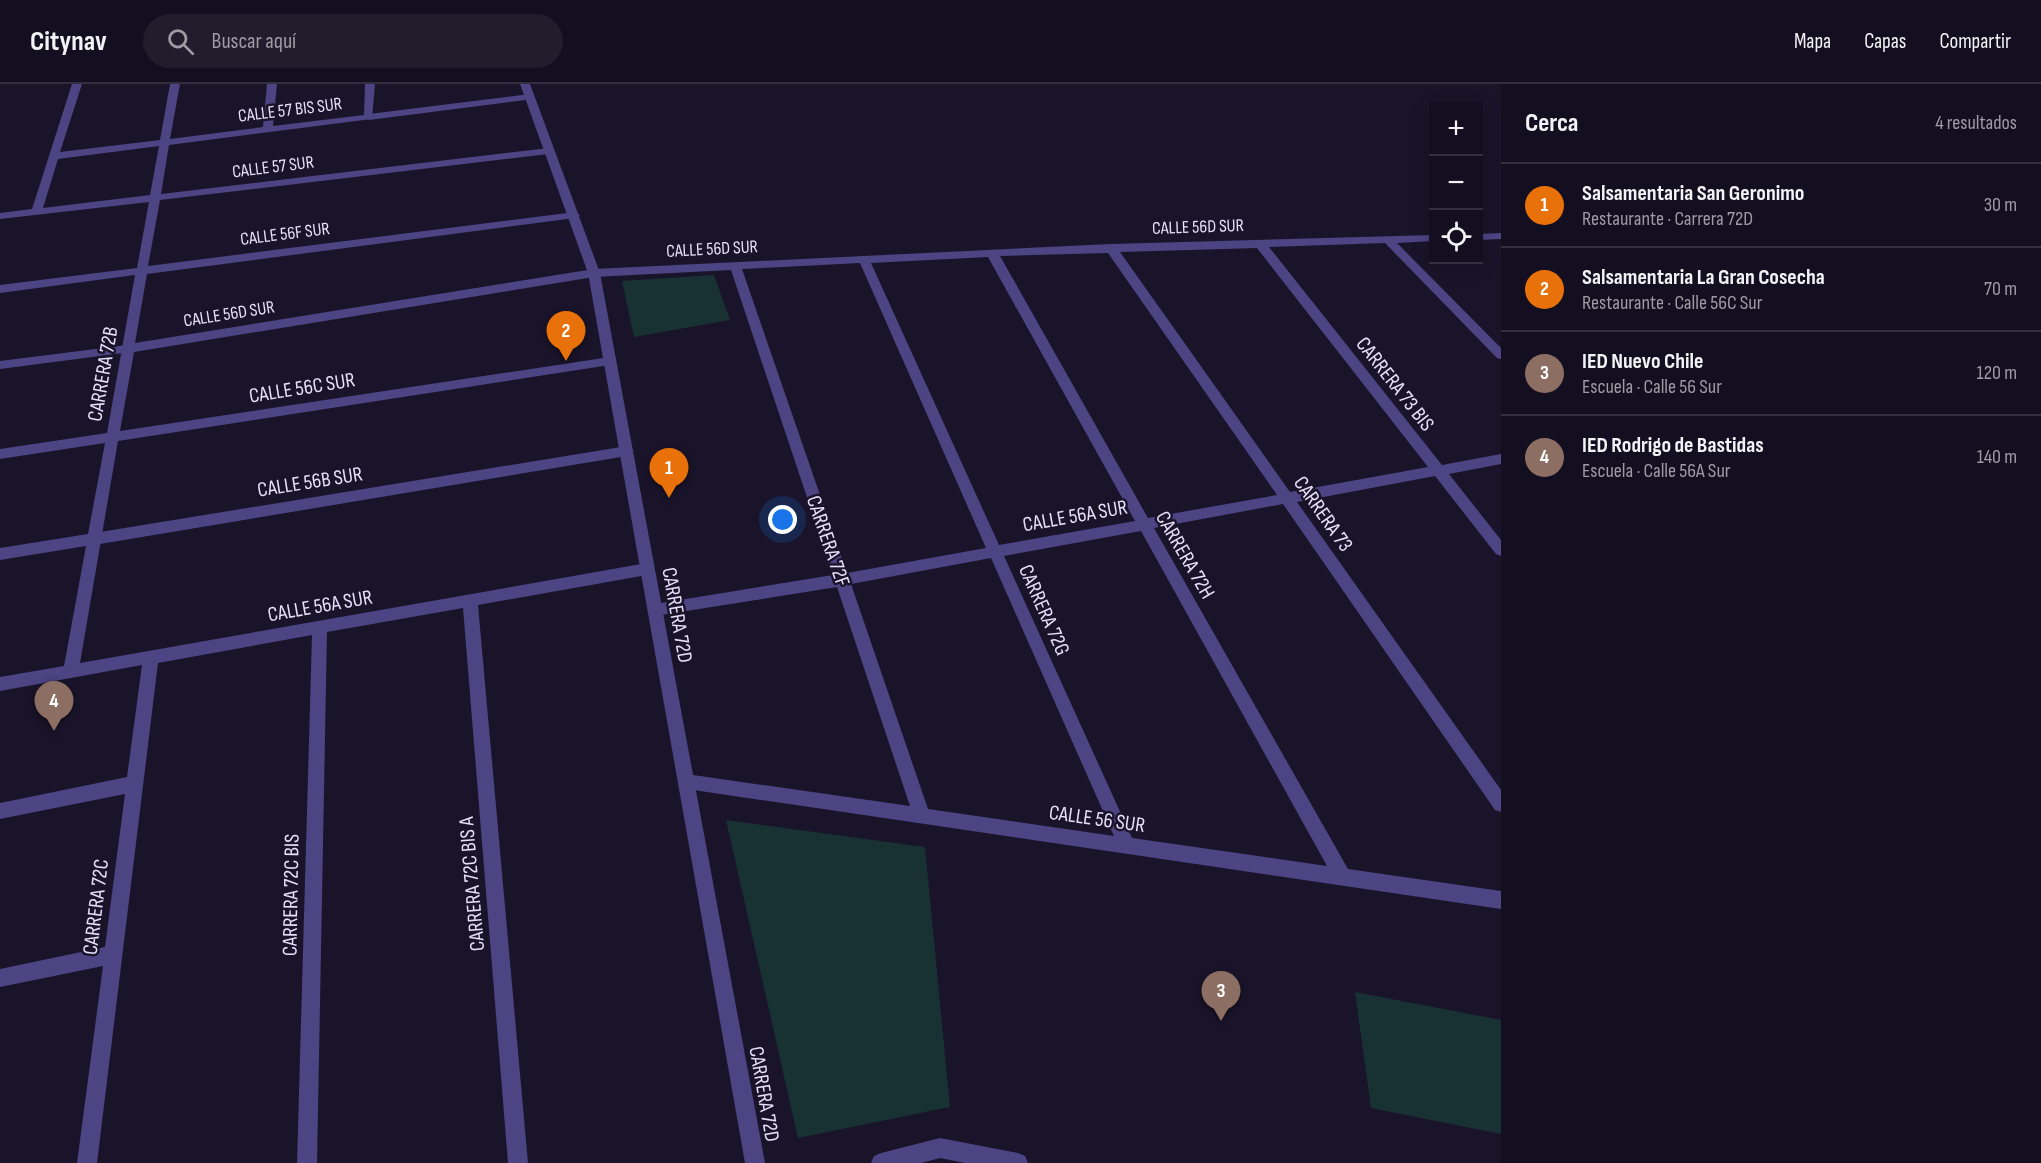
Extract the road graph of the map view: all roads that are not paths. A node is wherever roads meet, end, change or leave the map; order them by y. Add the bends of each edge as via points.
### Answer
1 (77, 84) edge
2 (176, 84) edge
3 (272, 84) edge
4 (370, 84) edge
5 (525, 84) edge
6 (530, 97) junction
7 (369, 117) junction
8 (267, 129) junction
9 (164, 142) junction
10 (549, 150) junction
11 (54, 156) junction
12 (154, 198) junction
13 (36, 212) junction
14 (575, 215) junction
15 (0, 216) edge
16 (1501, 236) edge
17 (1483, 237) edge
18 (1429, 238) edge
19 (1387, 239) junction
20 (1259, 242) junction
21 (1111, 248) junction
22 (992, 253) junction
23 (864, 260) junction
24 (735, 266) junction
25 (141, 271) junction
26 (594, 273) junction
27 (0, 289) edge
28 (128, 349) junction
29 (1501, 355) edge
30 (610, 361) junction
31 (0, 366) edge
32 (112, 437) junction
33 (627, 452) junction
34 (0, 454) edge
35 (1501, 459) edge
36 (1439, 472) junction
37 (1287, 500) junction
38 (1143, 525) junction
39 (94, 539) junction
40 (1501, 550) edge
41 (994, 552) junction
42 (0, 554) edge
43 (647, 569) junction
44 (841, 579) junction
45 (470, 600) junction
46 (655, 610) junction
47 (320, 627) junction
48 (151, 657) junction
49 (71, 672) junction
50 (0, 684) edge
51 (686, 783) junction
52 (134, 784) junction
53 (1501, 804) edge
54 (0, 811) edge
55 (922, 816) junction
56 (1127, 846) junction
57 (1343, 878) junction
58 (1501, 900) edge
59 (113, 955) junction
60 (0, 978) edge
61 (942, 1156) edge
62 (87, 1163) edge
63 (307, 1163) edge
64 (518, 1163) edge
65 (755, 1163) edge
66 (880, 1163) edge
67 (1018, 1163) edge

1 - 11 street
2 - 9 street, CARRERA 72B
3 - 8 street
4 - 7 street
5 - 6 street, CARRERA 72D
6 - 7 street, CALLE 57 BIS SUR
6 - 10 street, CARRERA 72D
7 - 8 street, CALLE 57 BIS SUR
8 - 9 street, CALLE 57 BIS SUR
9 - 11 street, CALLE 57 BIS SUR
9 - 12 street, CARRERA 72B
10 - 12 street, CALLE 57 SUR
10 - 14 street, CARRERA 72D
11 - 13 street
12 - 13 street, CALLE 57 SUR
12 - 25 street, CARRERA 72B
13 - 15 street, CALLE 57 SUR
14 - 25 street, CALLE 56F SUR
14 - 26 street, CARRERA 72D
16 - 17 street
18 - 19 street, CALLE 56D SUR
19 - 20 street, CALLE 56D SUR
19 - 29 street
20 - 21 street, CALLE 56D SUR
20 - 36 street, CARRERA 73 BIS
21 - 22 street, CALLE 56D SUR
21 - 37 street, CARRERA 73
22 - 23 street, CALLE 56D SUR
22 - 38 street, CARRERA 72H
23 - 24 street, CALLE 56D SUR
23 - 41 street, CARRERA 72G
24 - 26 street, CALLE 56D SUR
24 - 44 street, CARRERA 72F
25 - 27 street, CALLE 56F SUR
25 - 28 street, CARRERA 72B
26 - 28 street, CALLE 56D SUR
26 - 30 street, CARRERA 72D
28 - 31 street, CALLE 56D SUR
28 - 32 street, CARRERA 72B
30 - 32 street, CALLE 56C SUR
30 - 33 street, CARRERA 72D
32 - 34 street, CALLE 56C SUR
32 - 39 street, CARRERA 72B
33 - 39 street, CALLE 56B SUR
33 - 43 street, CARRERA 72D
35 - 36 street, CALLE 56A SUR
36 - 37 street, CALLE 56A SUR
36 - 40 street, CARRERA 73 BIS
37 - 38 street, CALLE 56A SUR
37 - 53 street, CARRERA 73
38 - 41 street, CALLE 56A SUR
38 - 57 street, CARRERA 72H
39 - 42 street, CALLE 56B SUR
39 - 49 street, CARRERA 72B
41 - 44 street, CALLE 56A SUR
41 - 56 street, CARRERA 72G
43 - 45 street, CALLE 56A SUR
43 - 46 street, CARRERA 72D
44 - 46 street, CALLE 56A SUR
44 - 55 street, CARRERA 72F
45 - 47 street, CALLE 56A SUR
45 - 64 street, CARRERA 72C BIS A
46 - 51 street, CARRERA 72D
47 - 48 street, CALLE 56A SUR
47 - 63 street, CARRERA 72C BIS
48 - 49 street, CALLE 56A SUR
48 - 52 street, CARRERA 72C
49 - 50 street, CALLE 56A SUR
51 - 55 street, CALLE 56 SUR
51 - 65 street, CARRERA 72D
52 - 54 street
52 - 59 street, CARRERA 72C
55 - 56 street, CALLE 56 SUR
56 - 57 street, CALLE 56 SUR
57 - 58 street, CALLE 56 SUR
59 - 60 street
59 - 62 street, CARRERA 72C
61 - 66 street
61 - 67 street

